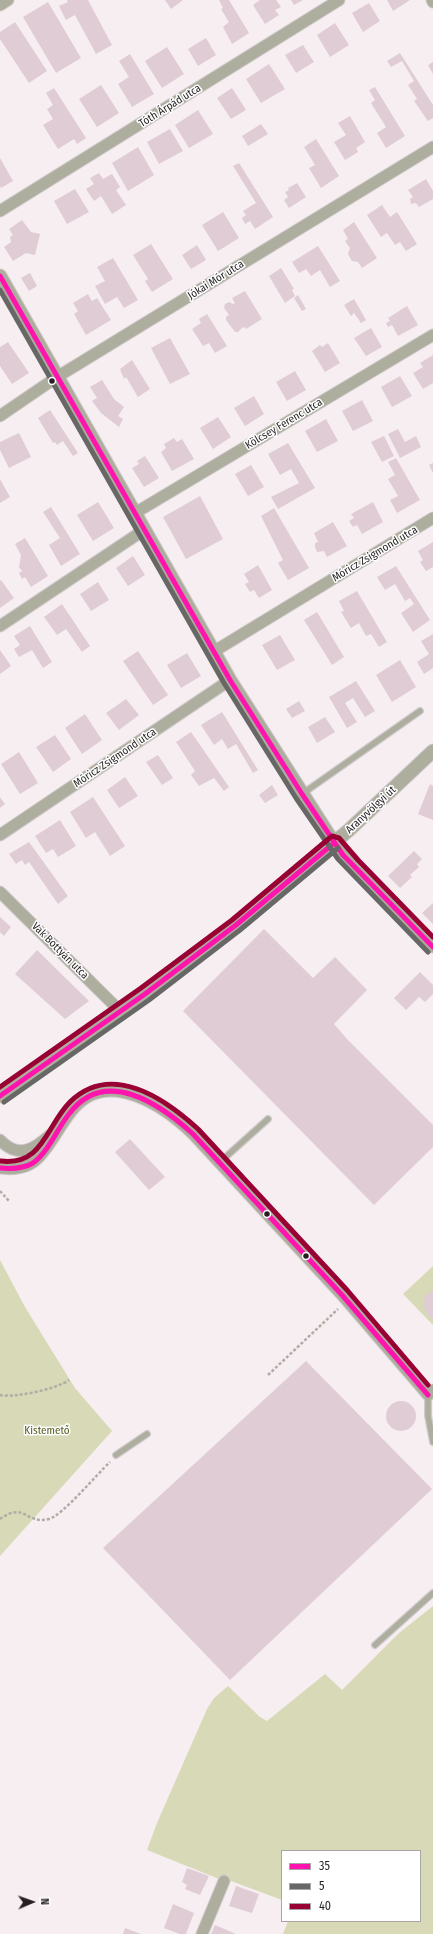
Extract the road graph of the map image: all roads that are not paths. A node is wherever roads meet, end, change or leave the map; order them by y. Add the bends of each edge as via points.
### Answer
1 (8, 0) edge
2 (339, 0) edge
3 (0, 5) edge
4 (433, 147) edge
5 (0, 212) edge
6 (0, 276) edge
7 (433, 335) edge
8 (57, 378) junction
9 (0, 416) edge
10 (135, 513) junction
11 (433, 518) edge
12 (144, 530) junction
13 (0, 626) edge
14 (213, 652) junction
15 (230, 680) junction
16 (420, 711) dead end
17 (433, 751) edge
18 (302, 794) junction
19 (0, 835) edge
20 (334, 843) junction
21 (0, 892) edge
22 (433, 947) edge
23 (120, 1011) junction
24 (1, 1096) edge
25 (268, 1119) dead end
26 (59, 1127) junction
27 (0, 1140) edge
28 (219, 1164) junction
29 (0, 1168) edge
30 (431, 1392) edge
31 (147, 1434) dead end
32 (433, 1442) edge
33 (116, 1455) road end
34 (433, 1593) edge
35 (375, 1645) dead end
36 (224, 1881) dead end
37 (202, 1934) edge

1 - 3 street
2 - 5 street, Tóth Árpád utca
4 - 8 street, Jókai Mór utca
6 - 8 street
7 - 10 street, Kölcsey Ferenc utca
8 - 9 street, Jókai Mór utca
8 - 10 street
10 - 12 street
11 - 14 street, Móricz Zsigmond utca
12 - 13 street
12 - 14 street
14 - 15 street
15 - 18 street
15 - 19 street, Móricz Zsigmond utca
16 - 18 lane
17 - 20 street, Aranyvölgyi út
18 - 20 street
20 - 22 street
20 - 23 street, Aranyvölgyi út via 236,925
21 - 23 street, Vak Bottyán utca
23 - 24 street, Aranyvölgyi út
25 - 28 lane
26 - 27 street via 40,1143 24,1150 12,1150
26 - 28 street via 76,1106 92,1096 101,1092 124,1093 165,1110 193,1134
26 - 29 street via 32,1164 17,1168
28 - 30 street
30 - 32 lane via 428,1416
31 - 33 lane
34 - 35 lane
36 - 37 street

